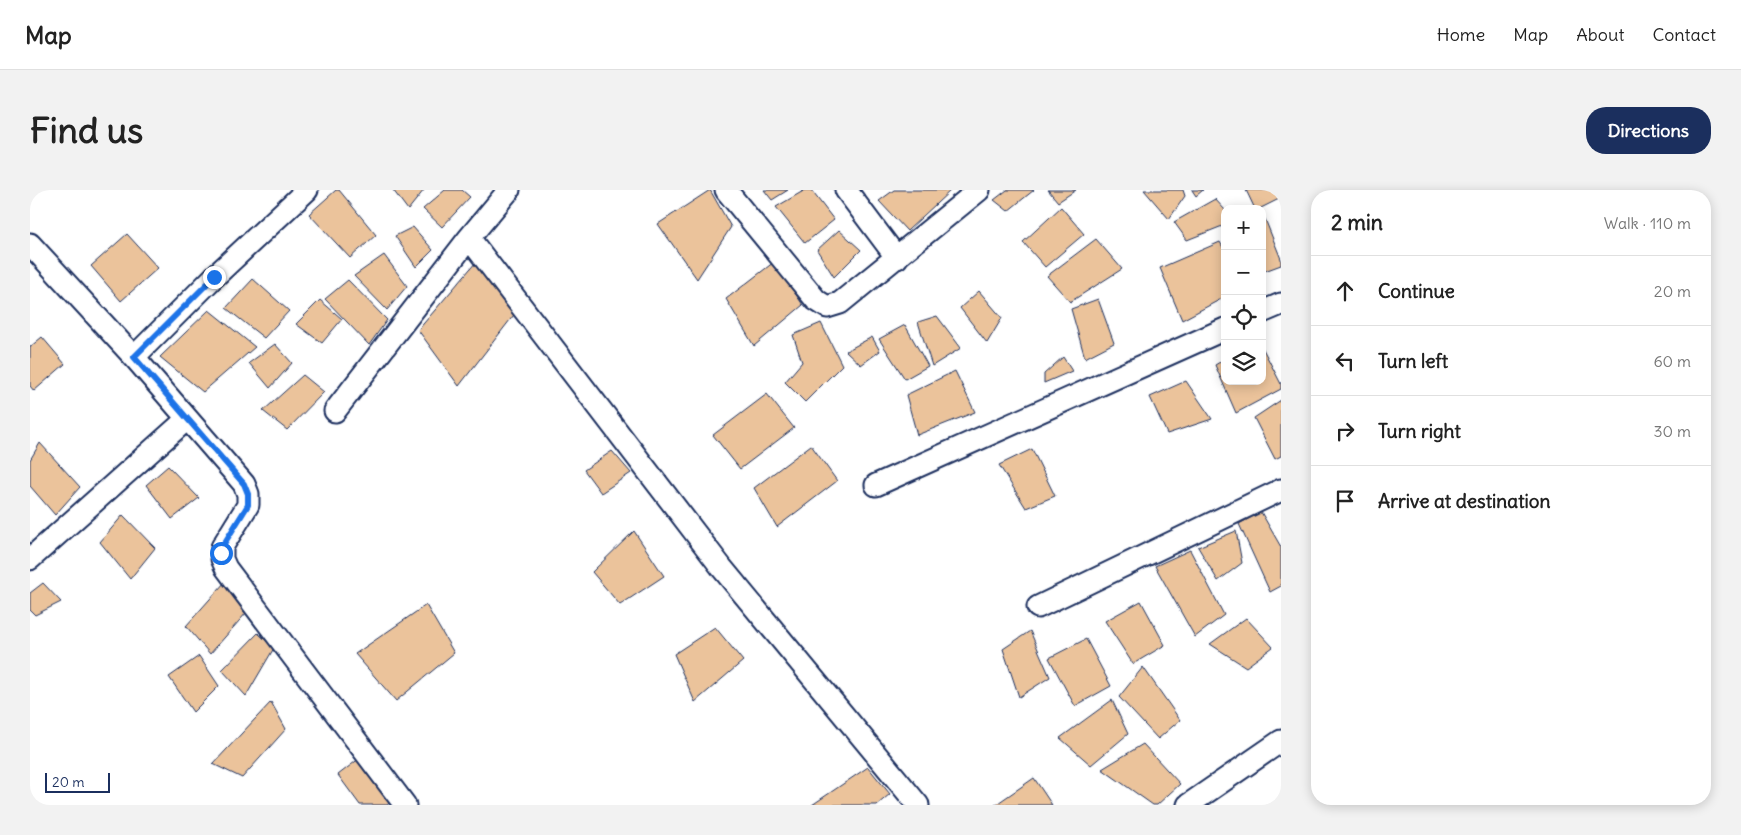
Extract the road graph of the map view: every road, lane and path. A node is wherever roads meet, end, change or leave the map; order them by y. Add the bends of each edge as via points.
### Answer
1 (307, 190) edge
2 (509, 190) edge
3 (726, 190) edge
4 (846, 190) edge
5 (980, 190) edge
6 (469, 238) junction
7 (30, 244) edge
8 (897, 258) junction
9 (1281, 304) edge
10 (1266, 310) edge
11 (1221, 331) edge
12 (134, 357) junction
13 (335, 411) dead end
14 (187, 420) junction
15 (876, 485) dead end
16 (1281, 490) edge
17 (30, 559) edge
18 (1038, 607) dead end
19 (1281, 741) edge
20 (405, 805) edge
21 (918, 805) edge
22 (1188, 805) edge

1 - 12 street
2 - 6 street
3 - 8 street via 816,300 827,307 840,303
4 - 8 street
5 - 8 street
6 - 13 street
6 - 21 street via 722,568
7 - 12 street
9 - 10 street
11 - 15 street
12 - 14 street
14 - 17 street
14 - 20 street via 244,484 248,494 248,505 222,547 226,568
16 - 18 street
19 - 22 street

